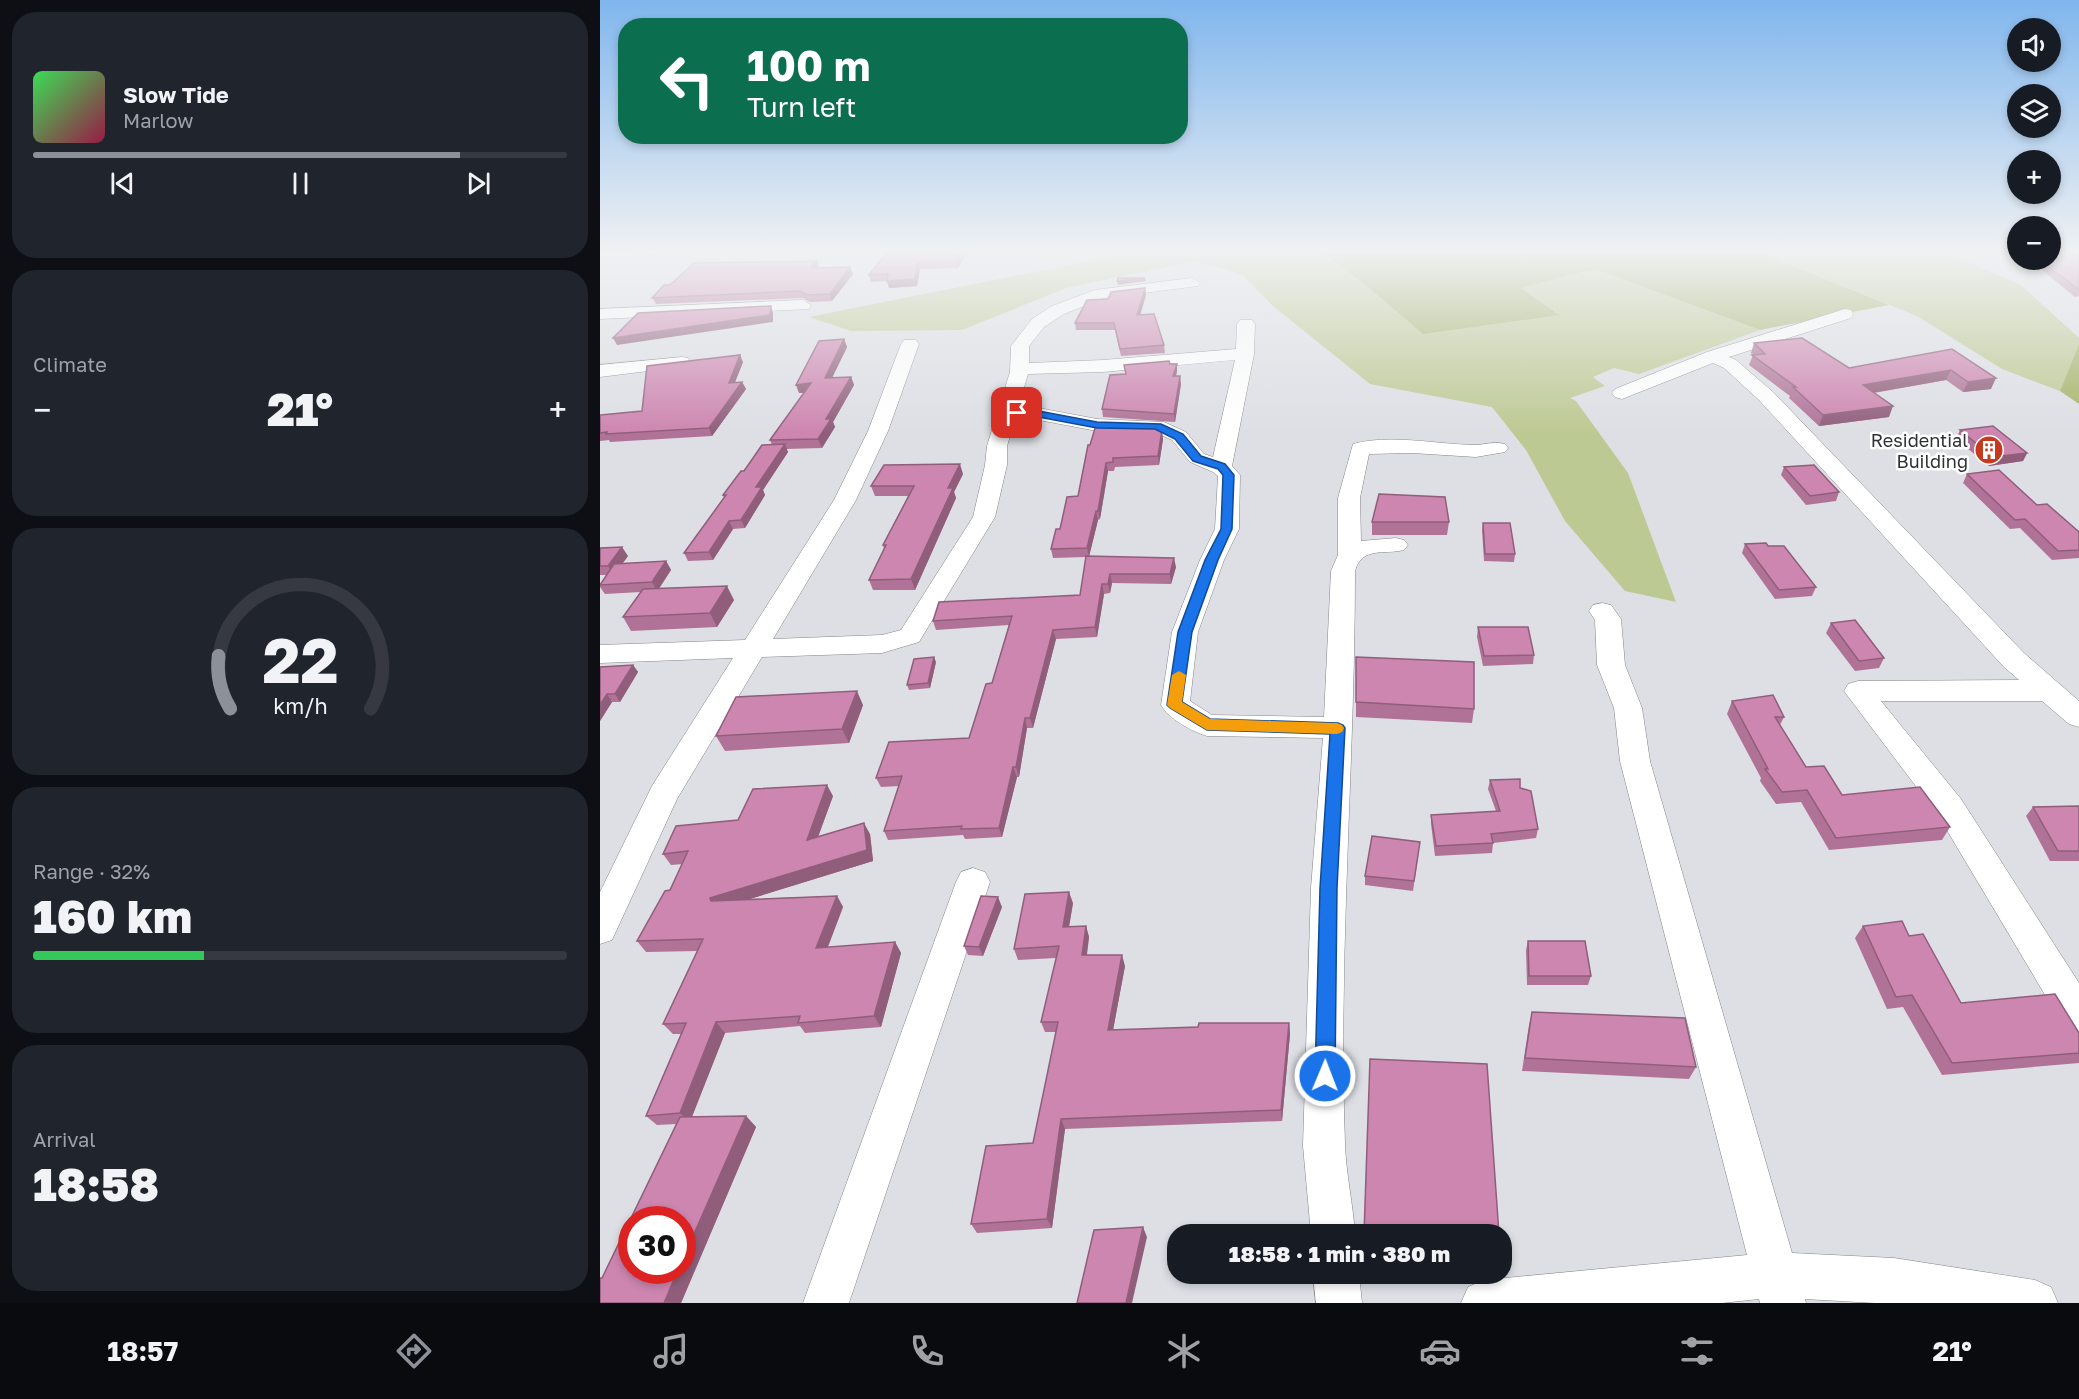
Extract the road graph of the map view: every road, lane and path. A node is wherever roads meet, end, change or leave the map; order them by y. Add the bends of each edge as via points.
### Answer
1 (672, 311) edge
2 (1057, 311) edge
3 (600, 314) edge
4 (1845, 314) dead end
5 (1246, 324) dead end
6 (910, 344) dead end
7 (1245, 354) junction
8 (1713, 356) junction
9 (702, 360) edge
10 (1018, 369) junction
11 (600, 371) edge
12 (1622, 393) dead end
13 (1005, 416) junction
14 (1498, 448) dead end
15 (1221, 467) junction
16 (1396, 545) dead end
17 (1349, 553) junction
18 (1602, 611) dead end
19 (755, 648) junction
20 (600, 654) edge
21 (2048, 691) junction
22 (2079, 717) edge
23 (1338, 728) junction
24 (973, 882) dead end
25 (600, 930) edge
26 (2079, 1017) edge
27 (1332, 1224) edge
28 (1337, 1284) edge
29 (1779, 1289) edge
30 (826, 1303) edge
31 (1339, 1303) edge
32 (1484, 1303) edge
33 (2035, 1303) edge

1 - 3 street
2 - 10 street via 1038,323 1020,346
4 - 8 street
5 - 7 street
6 - 19 street via 878,431 845,500
7 - 10 street
7 - 15 street
8 - 12 street
8 - 21 street via 1730,364 1766,396 2007,653
9 - 11 street
10 - 13 street
13 - 15 street via 1028,412 1097,425 1157,426 1179,436 1197,458
13 - 19 street via 984,517 910,636 882,644
14 - 17 street via 1360,448 1349,498
15 - 23 street via 1229,475 1227,529 1185,632 1175,705 1207,724
16 - 17 street
17 - 23 street via 1342,571
18 - 29 street via 1608,619 1611,665 1628,708 1635,761
19 - 20 street
19 - 25 street via 663,795
21 - 22 street
21 - 26 street via 1858,691 1950,808
23 - 27 street via 1328,888 1324,1146
24 - 30 street
28 - 31 street
29 - 32 street
29 - 33 street via 1894,1281

